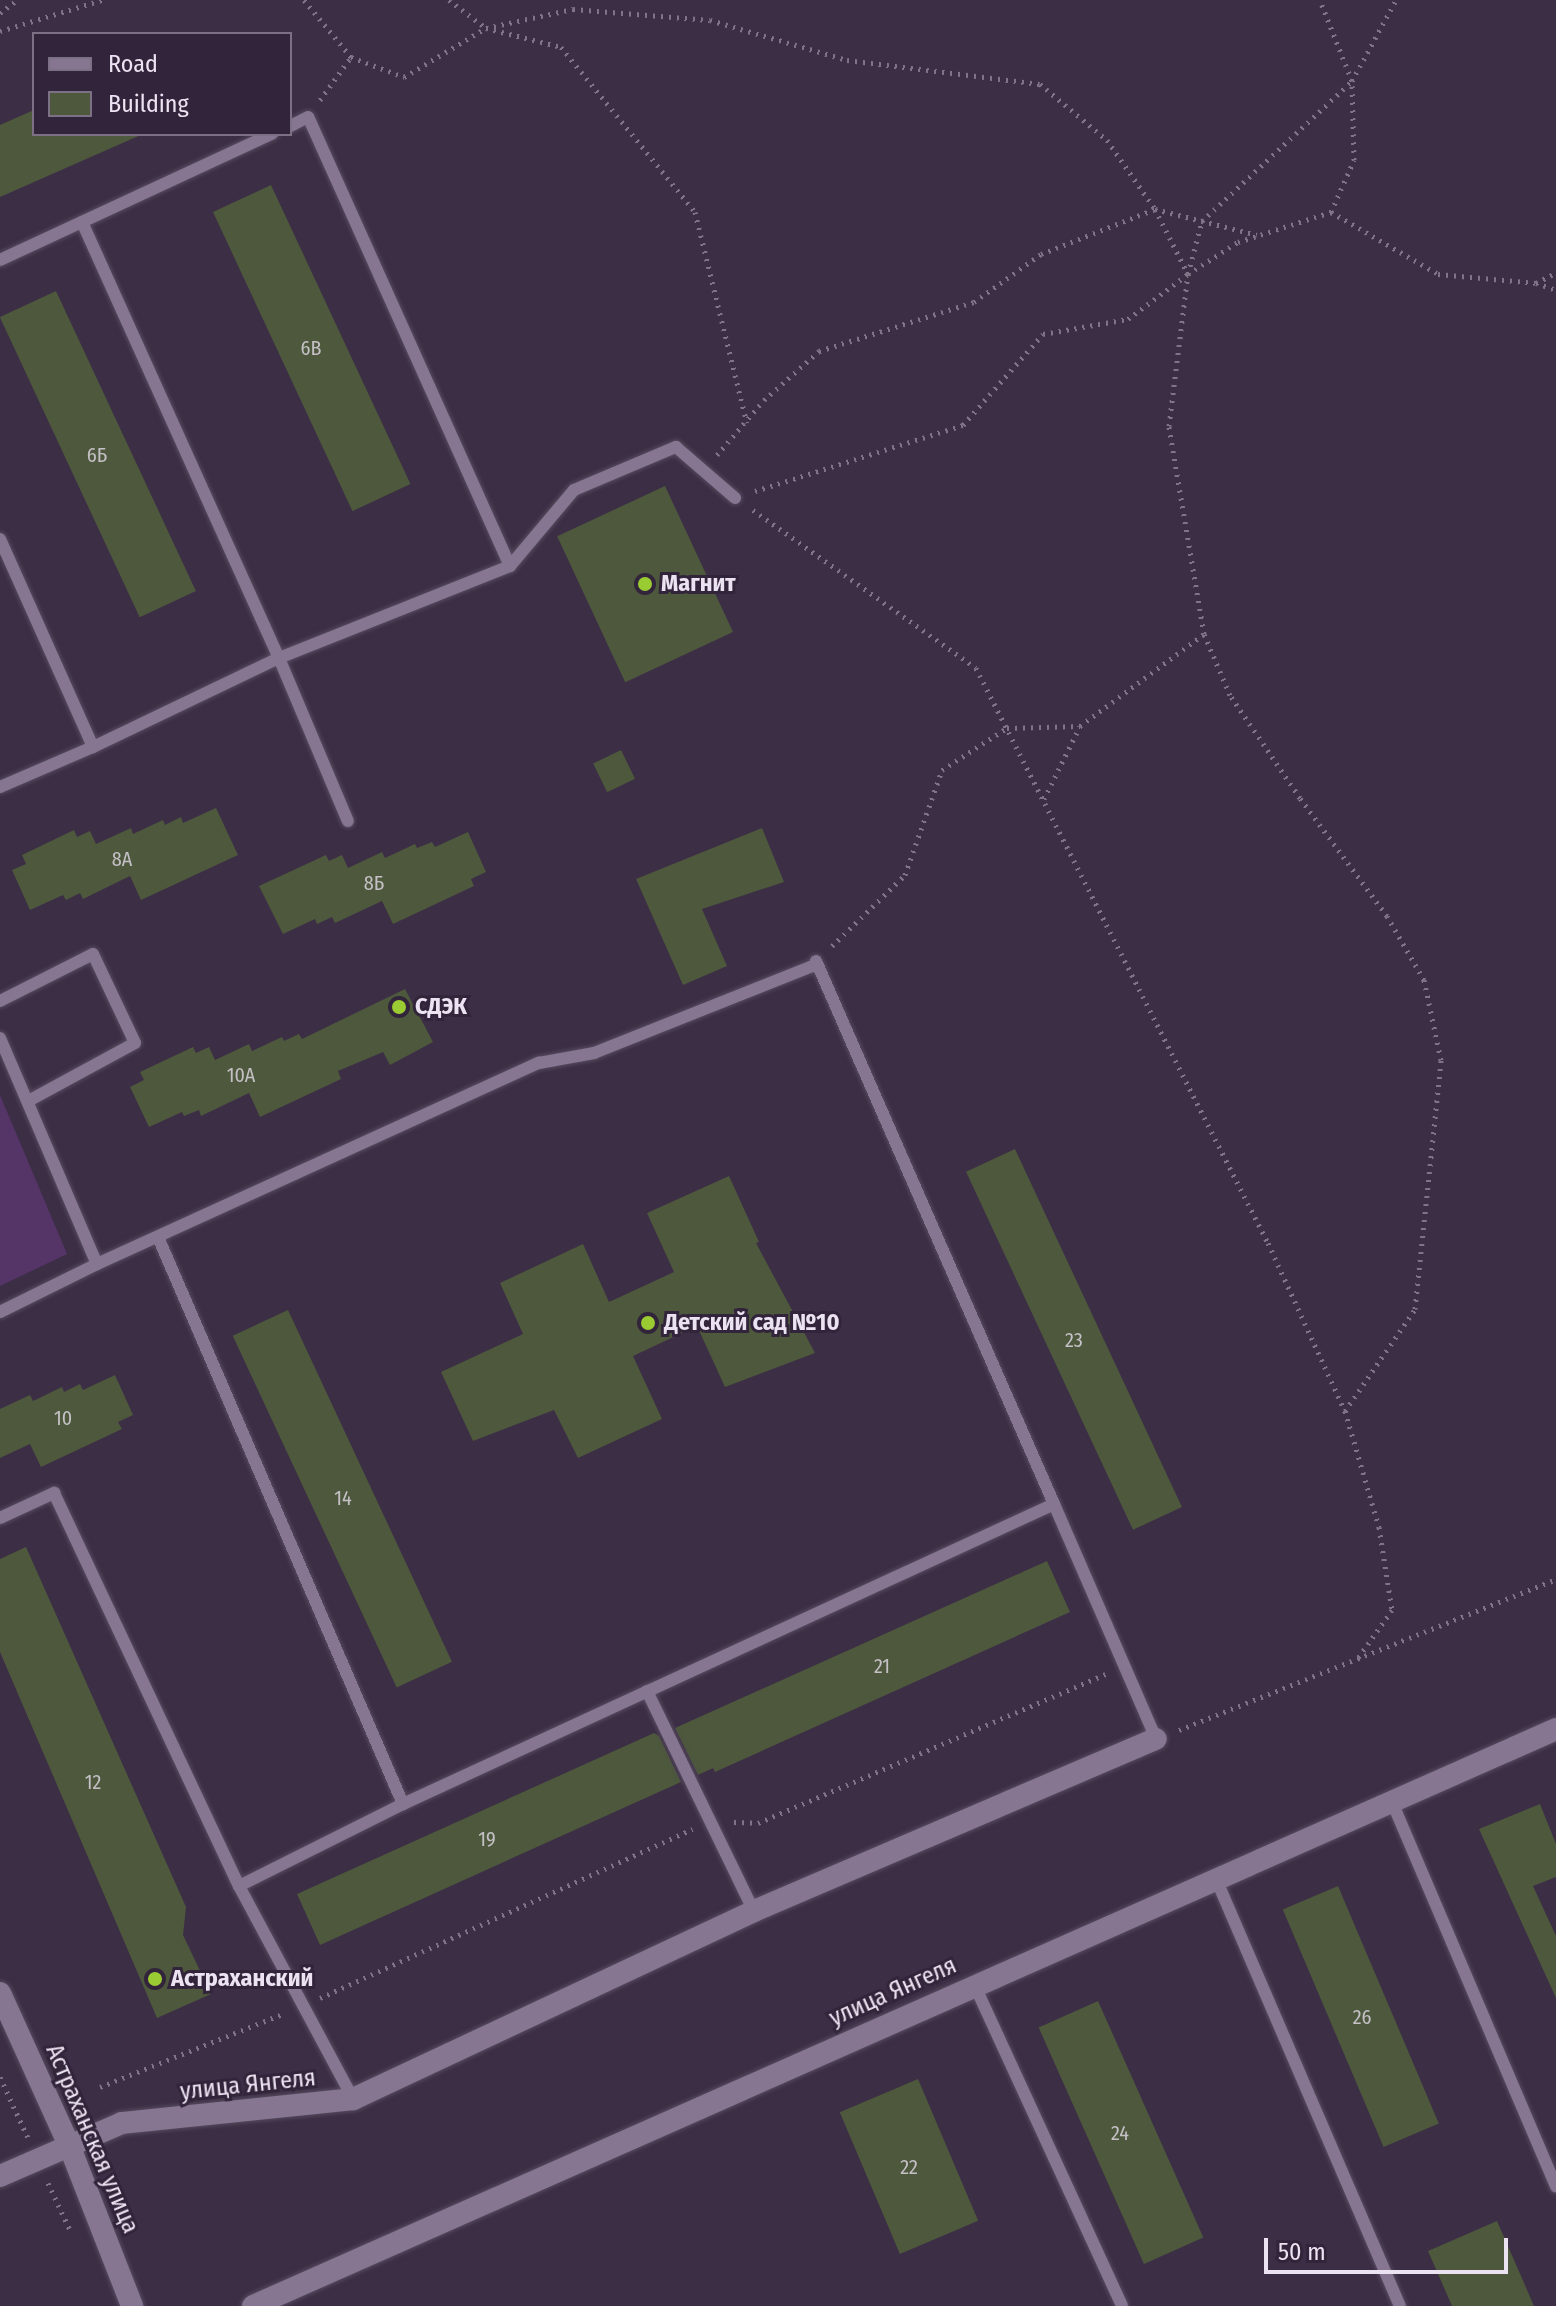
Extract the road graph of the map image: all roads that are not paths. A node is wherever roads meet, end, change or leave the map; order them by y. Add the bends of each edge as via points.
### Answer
1 (292, 125) edge
2 (268, 136) edge
3 (82, 222) junction
4 (0, 260) edge
5 (735, 498) road end
6 (0, 539) edge
7 (510, 566) junction
8 (279, 658) junction
9 (93, 747) junction
10 (0, 787) edge
11 (348, 821) dead end
12 (0, 1001) edge
13 (0, 1038) edge
14 (28, 1101) junction
15 (158, 1237) junction
16 (97, 1264) junction
17 (0, 1312) edge
18 (1054, 1504) junction
19 (0, 1518) edge
20 (647, 1691) junction
21 (1556, 1729) edge
22 (1156, 1739) joint
23 (1392, 1802) junction
24 (403, 1804) junction
25 (1216, 1879) junction
26 (239, 1886) junction
27 (754, 1911) junction
28 (974, 1984) junction
29 (0, 1993) edge
30 (353, 2099) junction
31 (69, 2145) junction
32 (0, 2176) edge
33 (1556, 2187) edge
34 (132, 2306) edge
35 (253, 2306) edge
36 (1122, 2306) edge
37 (1400, 2306) edge

1 - 7 lane via 308,117
2 - 3 lane
3 - 4 lane
3 - 8 lane
5 - 7 lane via 676,447 574,490
6 - 9 lane
7 - 8 lane
8 - 9 lane
8 - 11 lane
9 - 10 lane
12 - 14 lane via 93,954 135,1043
13 - 14 lane
14 - 16 lane
15 - 16 lane
15 - 18 lane via 539,1063 594,1053 816,963
15 - 24 lane
16 - 17 lane
18 - 20 lane
18 - 22 lane
19 - 26 lane via 54,1493
20 - 24 lane
20 - 27 lane
21 - 23 street, улица Янгеля
22 - 27 street, улица Янгеля
23 - 25 street, улица Янгеля
23 - 33 lane
24 - 26 lane
25 - 28 street, улица Янгеля
25 - 37 lane
26 - 30 lane
27 - 30 street, улица Янгеля
28 - 35 street, улица Янгеля
28 - 36 lane
29 - 31 street, Астраханская улица
30 - 31 street, улица Янгеля via 122,2123
31 - 32 street, улица Янгеля
31 - 34 street, Астраханская улица

